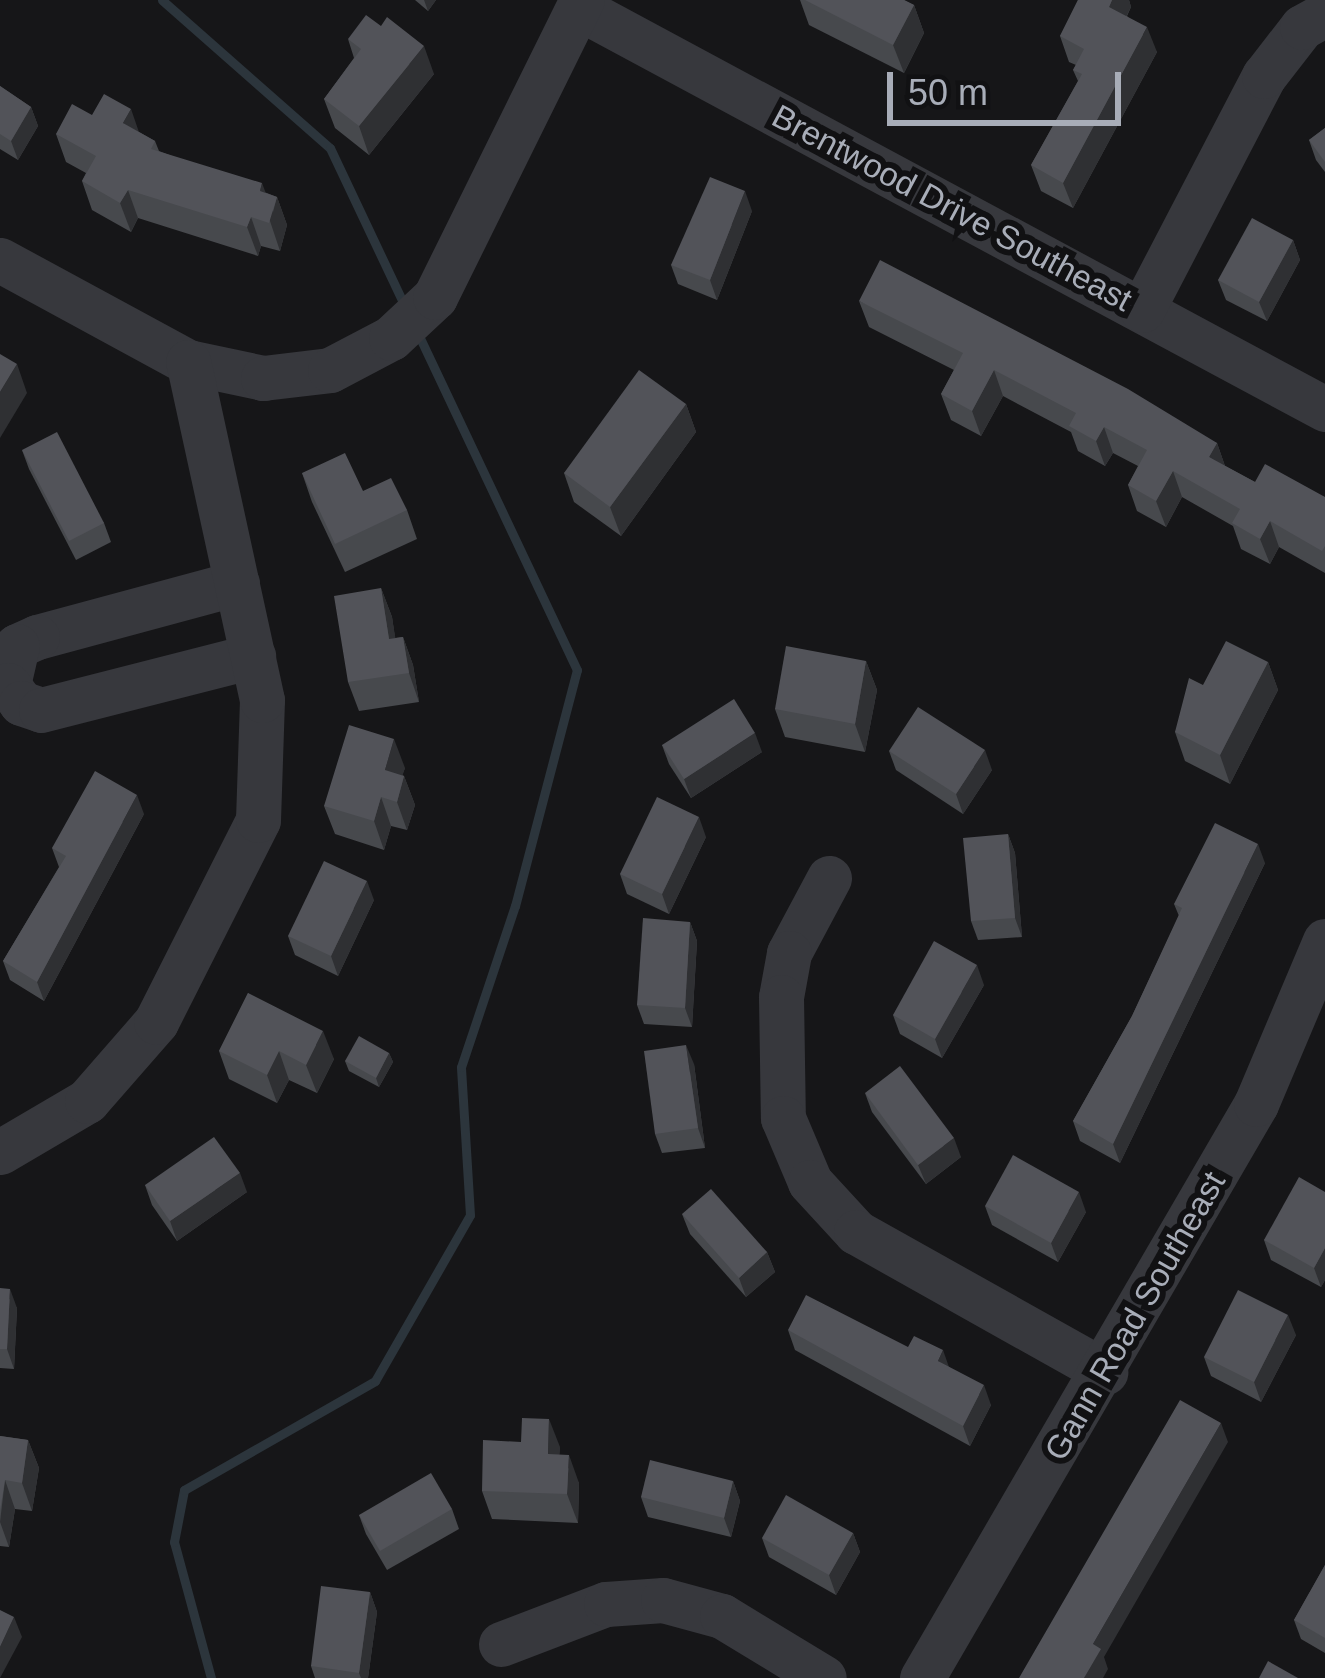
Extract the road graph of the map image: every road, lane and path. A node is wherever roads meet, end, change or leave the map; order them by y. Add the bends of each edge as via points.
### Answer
1 (580, 4) edge
2 (1325, 14) edge
3 (0, 260) edge
4 (1142, 310) junction
5 (188, 362) junction
6 (1325, 409) edge
7 (236, 583) junction
8 (253, 656) junction
9 (829, 878) dead end
10 (1325, 941) edge
11 (0, 1152) edge
12 (1106, 1372) junction
13 (501, 1644) dead end
14 (824, 1678) edge
15 (922, 1678) edge

1 - 4 street, Brentwood Drive Southeast
1 - 5 street via 453,270 402,328 297,377
2 - 4 street via 1302,26 1264,76
3 - 5 street
4 - 6 street, Brentwood Drive Southeast
5 - 7 street
7 - 8 street
7 - 8 street via 17,646 8,686 40,710
8 - 11 street via 262,700 258,820 246,850 156,1022 87,1101
9 - 12 street via 788,953 779,1020 783,1118 810,1182 856,1232
10 - 12 street, Gann Road Southeast via 1256,1104
12 - 15 street, Gann Road Southeast
13 - 14 street via 606,1604 663,1600 722,1616

